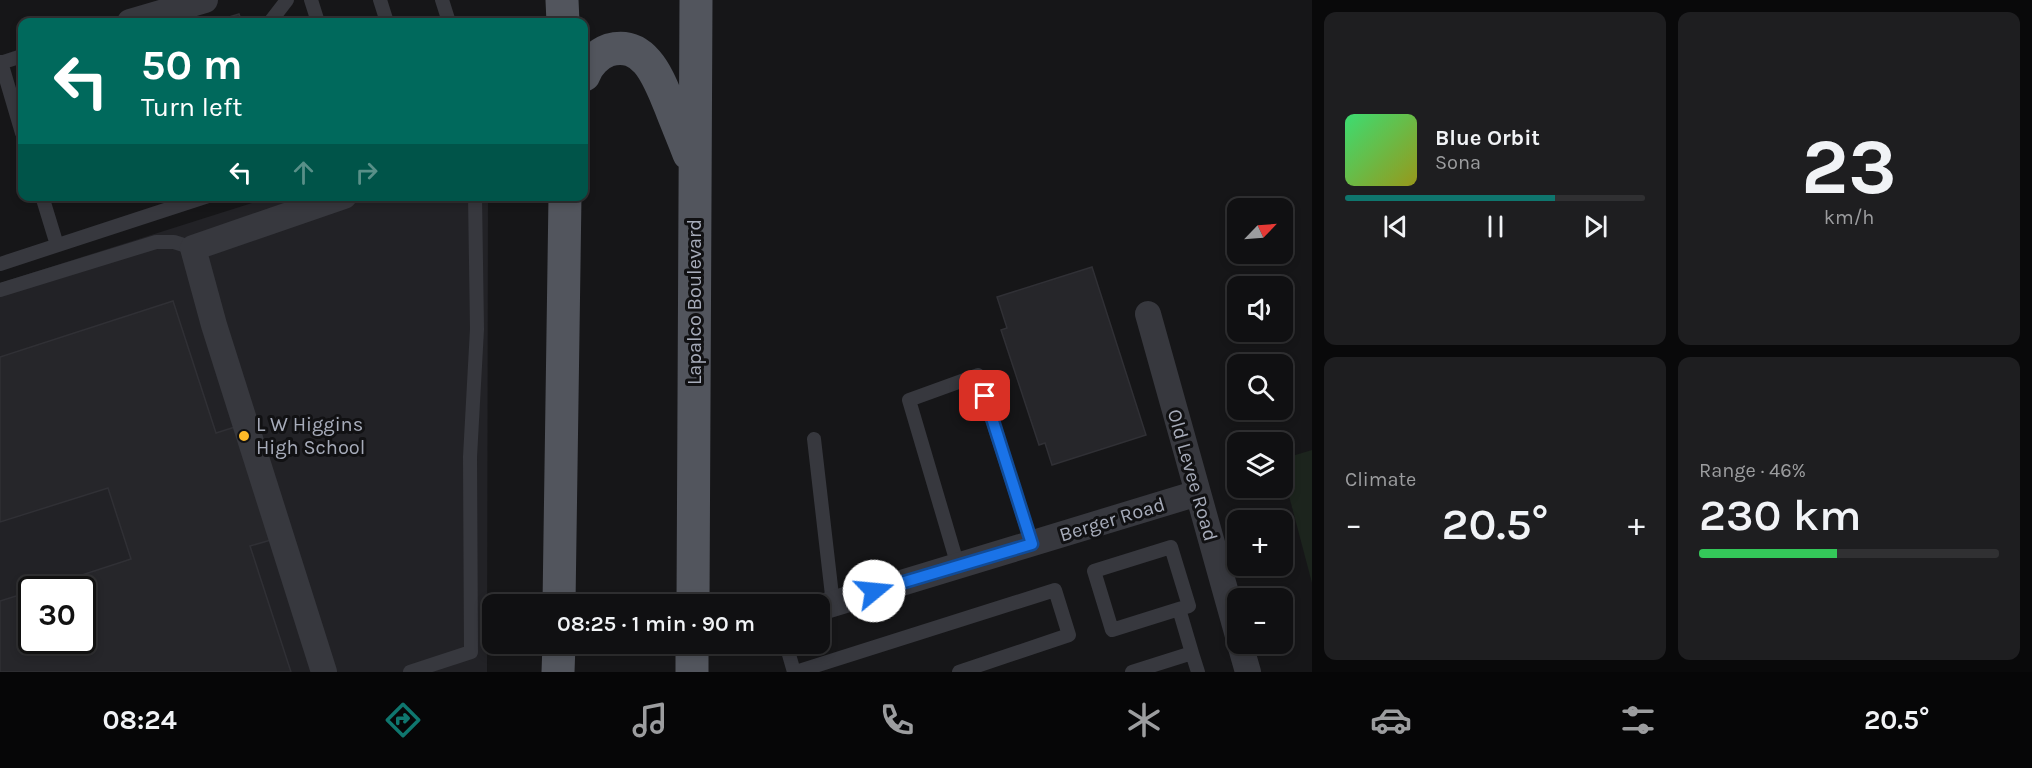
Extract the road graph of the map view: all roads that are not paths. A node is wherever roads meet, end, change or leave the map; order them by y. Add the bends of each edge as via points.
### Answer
1 (205, 0) edge
2 (287, 0) edge
3 (311, 0) edge
4 (380, 0) edge
5 (442, 0) edge
6 (562, 0) edge
7 (696, 0) edge
8 (144, 18) edge
9 (273, 18) edge
10 (317, 18) edge
11 (386, 18) edge
12 (448, 18) edge
13 (563, 18) edge
14 (18, 57) edge
15 (0, 63) edge
16 (588, 67) edge
17 (18, 120) edge
18 (695, 166) junction
19 (44, 201) edge
20 (329, 201) edge
21 (476, 201) edge
22 (565, 201) edge
23 (170, 202) edge
24 (57, 246) junction
25 (192, 248) junction
26 (0, 264) edge
27 (0, 290) edge
28 (1148, 314) dead end
29 (814, 439) dead end
30 (1198, 493) junction
31 (1032, 544) junction
32 (958, 566) junction
33 (559, 594) edge
34 (693, 594) edge
35 (825, 594) edge
36 (1227, 597) edge
37 (830, 605) edge
38 (1179, 609) junction
39 (1192, 653) junction
40 (559, 654) edge
41 (789, 654) edge
42 (1243, 654) edge
43 (324, 672) edge
44 (410, 672) edge
45 (558, 672) edge
46 (795, 672) edge
47 (959, 672) edge
48 (1132, 672) edge
49 (1198, 672) edge
50 (1248, 672) edge

1 - 8 street
2 - 9 lane
3 - 10 lane
4 - 11 lane
5 - 12 lane
6 - 13 main road
7 - 18 main road, Lapalco Boulevard
14 - 15 lane
15 - 17 lane
16 - 18 main road via 602,52 619,48 638,53 654,70
18 - 34 main road, Lapalco Boulevard
19 - 24 lane
20 - 25 street
21 - 44 lane via 477,328 470,457 471,652
22 - 33 main road
23 - 24 lane
24 - 26 lane
25 - 27 lane via 156,242
25 - 43 street
28 - 30 street, Old Levee Road
29 - 35 lane
30 - 31 street, Berger Road
30 - 36 street, Old Levee Road
31 - 32 street, Berger Road
31 - 32 lane via 978,375 909,400
32 - 37 street, Berger Road
38 - 38 lane via 1112,630 1094,571 1171,547 1189,606
38 - 39 lane
39 - 48 lane
39 - 49 lane
40 - 45 main road
41 - 46 lane
42 - 50 street
46 - 47 lane via 1054,590 1069,634

